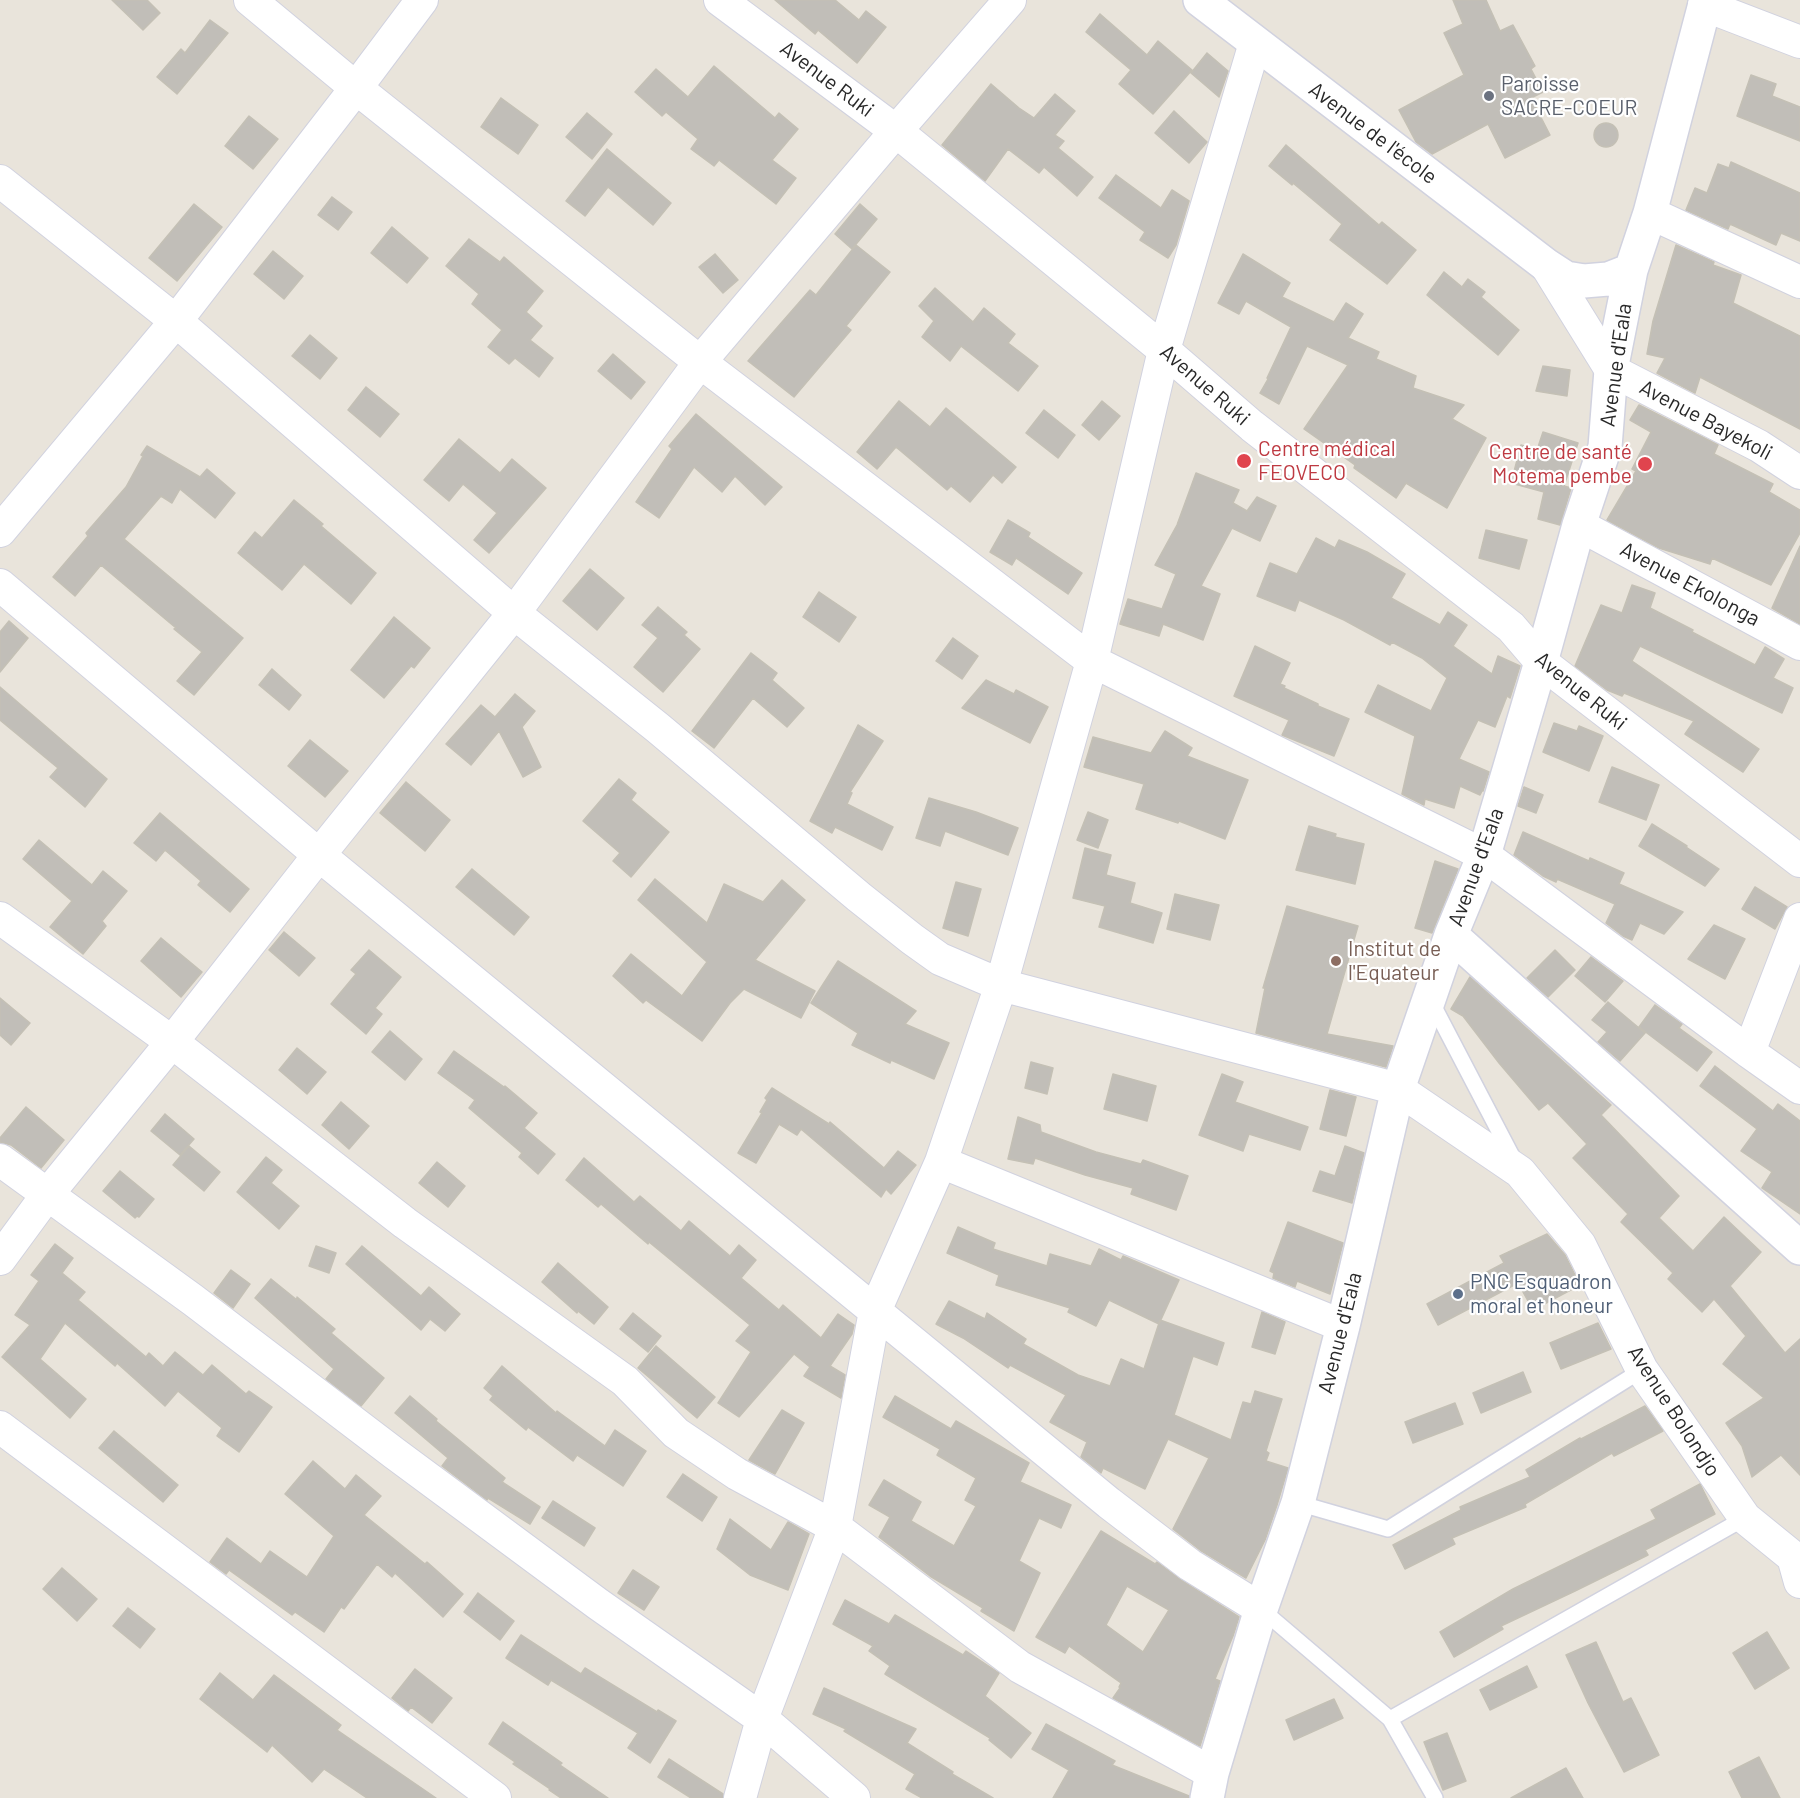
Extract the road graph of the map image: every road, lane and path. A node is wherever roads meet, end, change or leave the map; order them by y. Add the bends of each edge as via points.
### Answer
1 (249, 0) edge
2 (422, 0) edge
3 (720, 0) edge
4 (1010, 0) edge
5 (1200, 0) edge
6 (1705, 3) edge
7 (1800, 42) edge
8 (1255, 43) junction
9 (356, 88) junction
10 (896, 131) junction
11 (0, 181) edge
12 (1650, 213) junction
13 (1546, 265) junction
14 (1631, 270) junction
15 (1800, 282) edge
16 (176, 321) junction
17 (1164, 350) junction
18 (700, 362) junction
19 (1611, 370) junction
20 (1800, 473) edge
21 (1579, 525) junction
22 (0, 531) edge
23 (0, 585) edge
24 (514, 614) junction
25 (1800, 644) edge
26 (1092, 661) junction
27 (1541, 662) junction
28 (319, 855) junction
29 (1484, 855) junction
30 (1800, 861) edge
31 (0, 918) edge
32 (1800, 919) edge
33 (1451, 935) junction
34 (1001, 985) junction
35 (1429, 998) junction
36 (172, 1042) junction
37 (1749, 1052) junction
38 (1800, 1088) edge
39 (1398, 1089) junction
40 (0, 1160) edge
41 (941, 1162) junction
42 (1520, 1172) junction
43 (47, 1195) junction
44 (1800, 1248) edge
45 (0, 1259) edge
46 (875, 1311) junction
47 (1343, 1326) junction
48 (1642, 1370) junction
49 (0, 1427) edge
50 (1298, 1503) junction
51 (1745, 1518) junction
52 (835, 1527) junction
53 (1798, 1562) edge
54 (1261, 1609) junction
55 (762, 1719) junction
56 (1390, 1719) junction
57 (1210, 1786) edge
58 (495, 1798) edge
59 (740, 1798) edge
60 (855, 1798) edge
61 (1435, 1798) edge

1 - 9 street
2 - 9 street
3 - 10 street, Avenue Ruki
4 - 10 street
5 - 8 street, Avenue de l'école
6 - 7 street
6 - 12 street, Avenue d'Eala
8 - 13 street, Avenue de l'école
8 - 17 street
9 - 16 street
9 - 18 street
10 - 17 street, Avenue Ruki
10 - 18 street
11 - 16 street, Avenue Bolondjo
12 - 14 street, Avenue d'Eala
12 - 15 street
13 - 14 street, Avenue de l'école via 1566,278 1584,280 1608,279
13 - 19 street
14 - 19 street, Avenue d'Eala
16 - 22 street
16 - 24 street, Avenue Bolondjo
17 - 26 street
17 - 27 street, Avenue Ruki via 1252,426 1511,627
18 - 24 street
18 - 26 street
19 - 20 street, Avenue Bayekoli via 1759,446
19 - 21 street, Avenue d'Eala via 1605,447
21 - 25 street, Avenue Ekolonga
21 - 27 street, Avenue d'Eala
23 - 28 street
24 - 28 street
24 - 34 street, Avenue Bolondjo via 912,939 940,959
26 - 29 street
26 - 34 street
27 - 29 street, Avenue d'Eala
27 - 30 street, Avenue Ruki
28 - 36 street
28 - 46 street
29 - 33 street, Avenue d'Eala
29 - 37 street
31 - 36 street
32 - 37 street
33 - 35 street, Avenue d'Eala
33 - 44 street
34 - 39 street, Avenue Bolondjo
34 - 41 street
35 - 39 street, Avenue d'Eala
35 - 42 lane
36 - 43 street
36 - 52 street via 405,1223 625,1381 676,1433 737,1474
37 - 38 street
39 - 42 street, Avenue Bolondjo
39 - 47 street, Avenue d'Eala
40 - 43 street
41 - 46 street
41 - 47 street
42 - 48 street, Avenue Bolondjo via 1580,1245
43 - 45 street
43 - 55 street via 598,1604
46 - 52 street
46 - 54 street via 1108,1503 1190,1565
47 - 50 street, Avenue d'Eala
48 - 50 lane via 1388,1529
48 - 51 street, Avenue Bolondjo
49 - 58 street
50 - 54 street, Avenue d'Eala
51 - 53 street, Avenue Bolondjo
51 - 56 lane
52 - 55 street
52 - 57 street via 1020,1667
54 - 56 lane
54 - 57 street, Avenue d'Eala
55 - 59 street
55 - 60 street
56 - 61 lane

